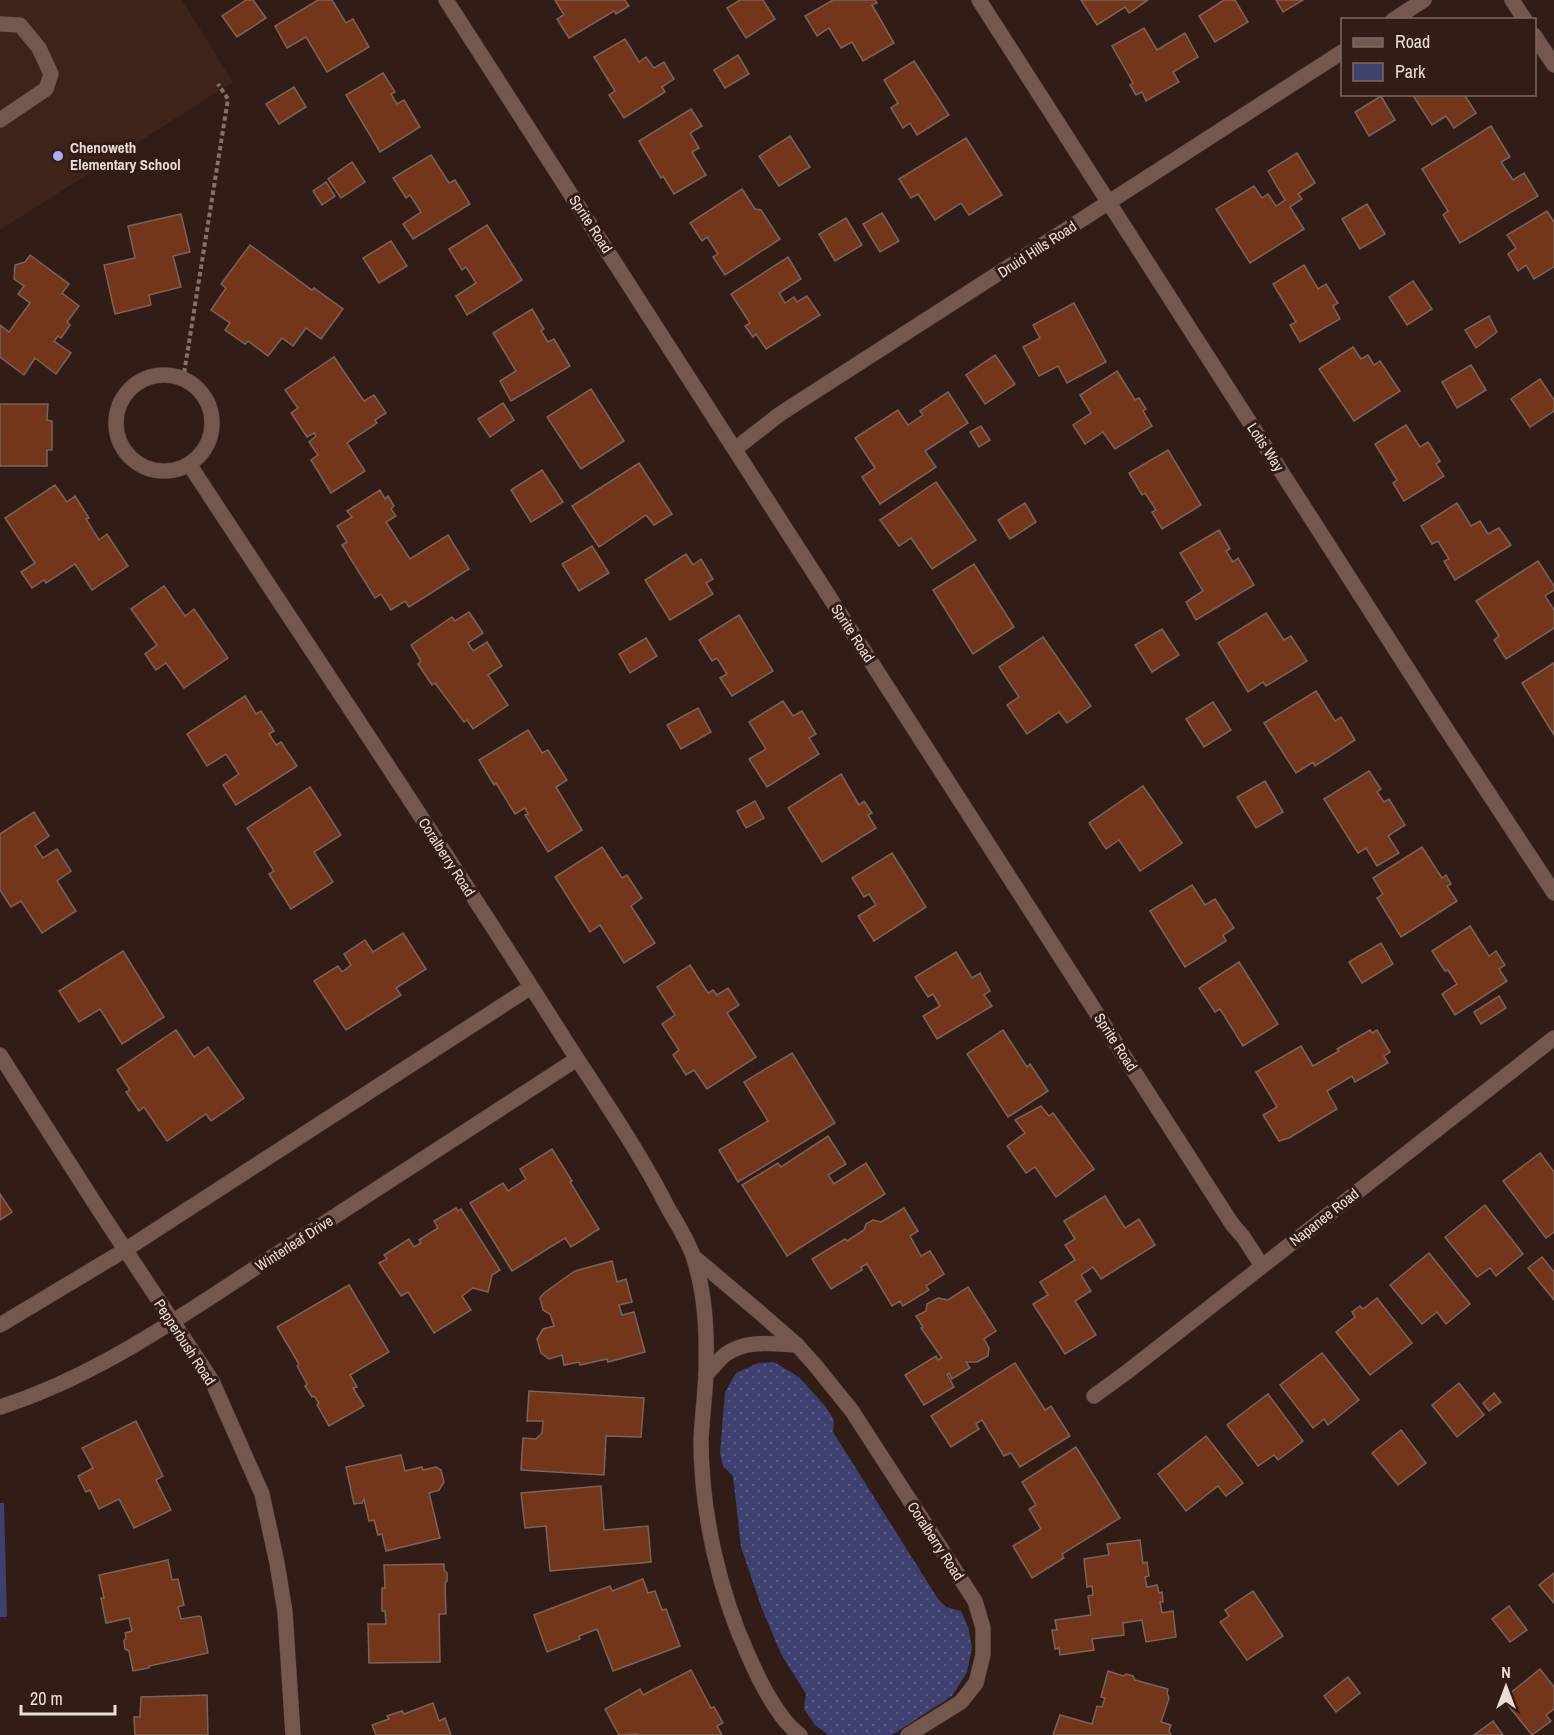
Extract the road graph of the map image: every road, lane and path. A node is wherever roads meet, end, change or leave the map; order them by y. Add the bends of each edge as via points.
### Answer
1 (446, 0) edge
2 (979, 0) edge
3 (1424, 0) edge
4 (1512, 0) edge
5 (1396, 18) edge
6 (1524, 18) edge
7 (0, 24) edge
8 (1536, 38) edge
9 (1341, 53) edge
10 (1554, 65) edge
11 (218, 84) dead end
12 (0, 120) edge
13 (1109, 202) junction
14 (183, 380) junction
15 (735, 449) junction
16 (189, 464) junction
17 (1554, 892) edge
18 (531, 987) junction
19 (1554, 1038) edge
20 (0, 1055) edge
21 (577, 1059) junction
22 (125, 1250) junction
23 (694, 1257) junction
24 (1262, 1266) junction
25 (173, 1322) junction
26 (0, 1325) edge
27 (797, 1345) junction
28 (706, 1374) junction
29 (1094, 1396) dead end
30 (0, 1407) edge
31 (292, 1735) edge
32 (800, 1735) edge
33 (908, 1735) edge

1 - 15 street, Sprite Road
2 - 13 street, Lotis Way
3 - 5 street
4 - 6 street
7 - 12 street via 20,25 39,48 51,74 46,89
8 - 10 street
9 - 13 street, Druid Hills Road
11 - 14 path via 228,99
13 - 15 street, Druid Hills Road via 780,414
13 - 17 street, Lotis Way
14 - 16 street via 204,398 211,415 207,443
14 - 16 street via 155,376 138,383 124,396 116,413 116,432 123,449 136,463 153,471 172,471
15 - 24 street, Sprite Road
16 - 18 street, Coralberry Road
18 - 21 street, Coralberry Road
18 - 22 street
19 - 24 street, Napanee Road
20 - 22 street, Pepperbush Road
21 - 23 street, Coralberry Road via 652,1177
21 - 25 street, Winterleaf Drive
22 - 25 street, Pepperbush Road
22 - 26 street
23 - 27 street, Coralberry Road
23 - 28 street, Coralberry Road via 705,1320
24 - 29 street, Napanee Road
25 - 30 street, Winterleaf Drive via 83,1373
25 - 31 street, Pepperbush Road via 212,1381 262,1494 285,1612
27 - 28 street via 743,1345 727,1353
27 - 33 street, Coralberry Road via 852,1411 975,1601 983,1628 983,1655 976,1683 961,1702
28 - 32 street, Coralberry Road via 701,1439 704,1483 722,1587 763,1688 792,1730

